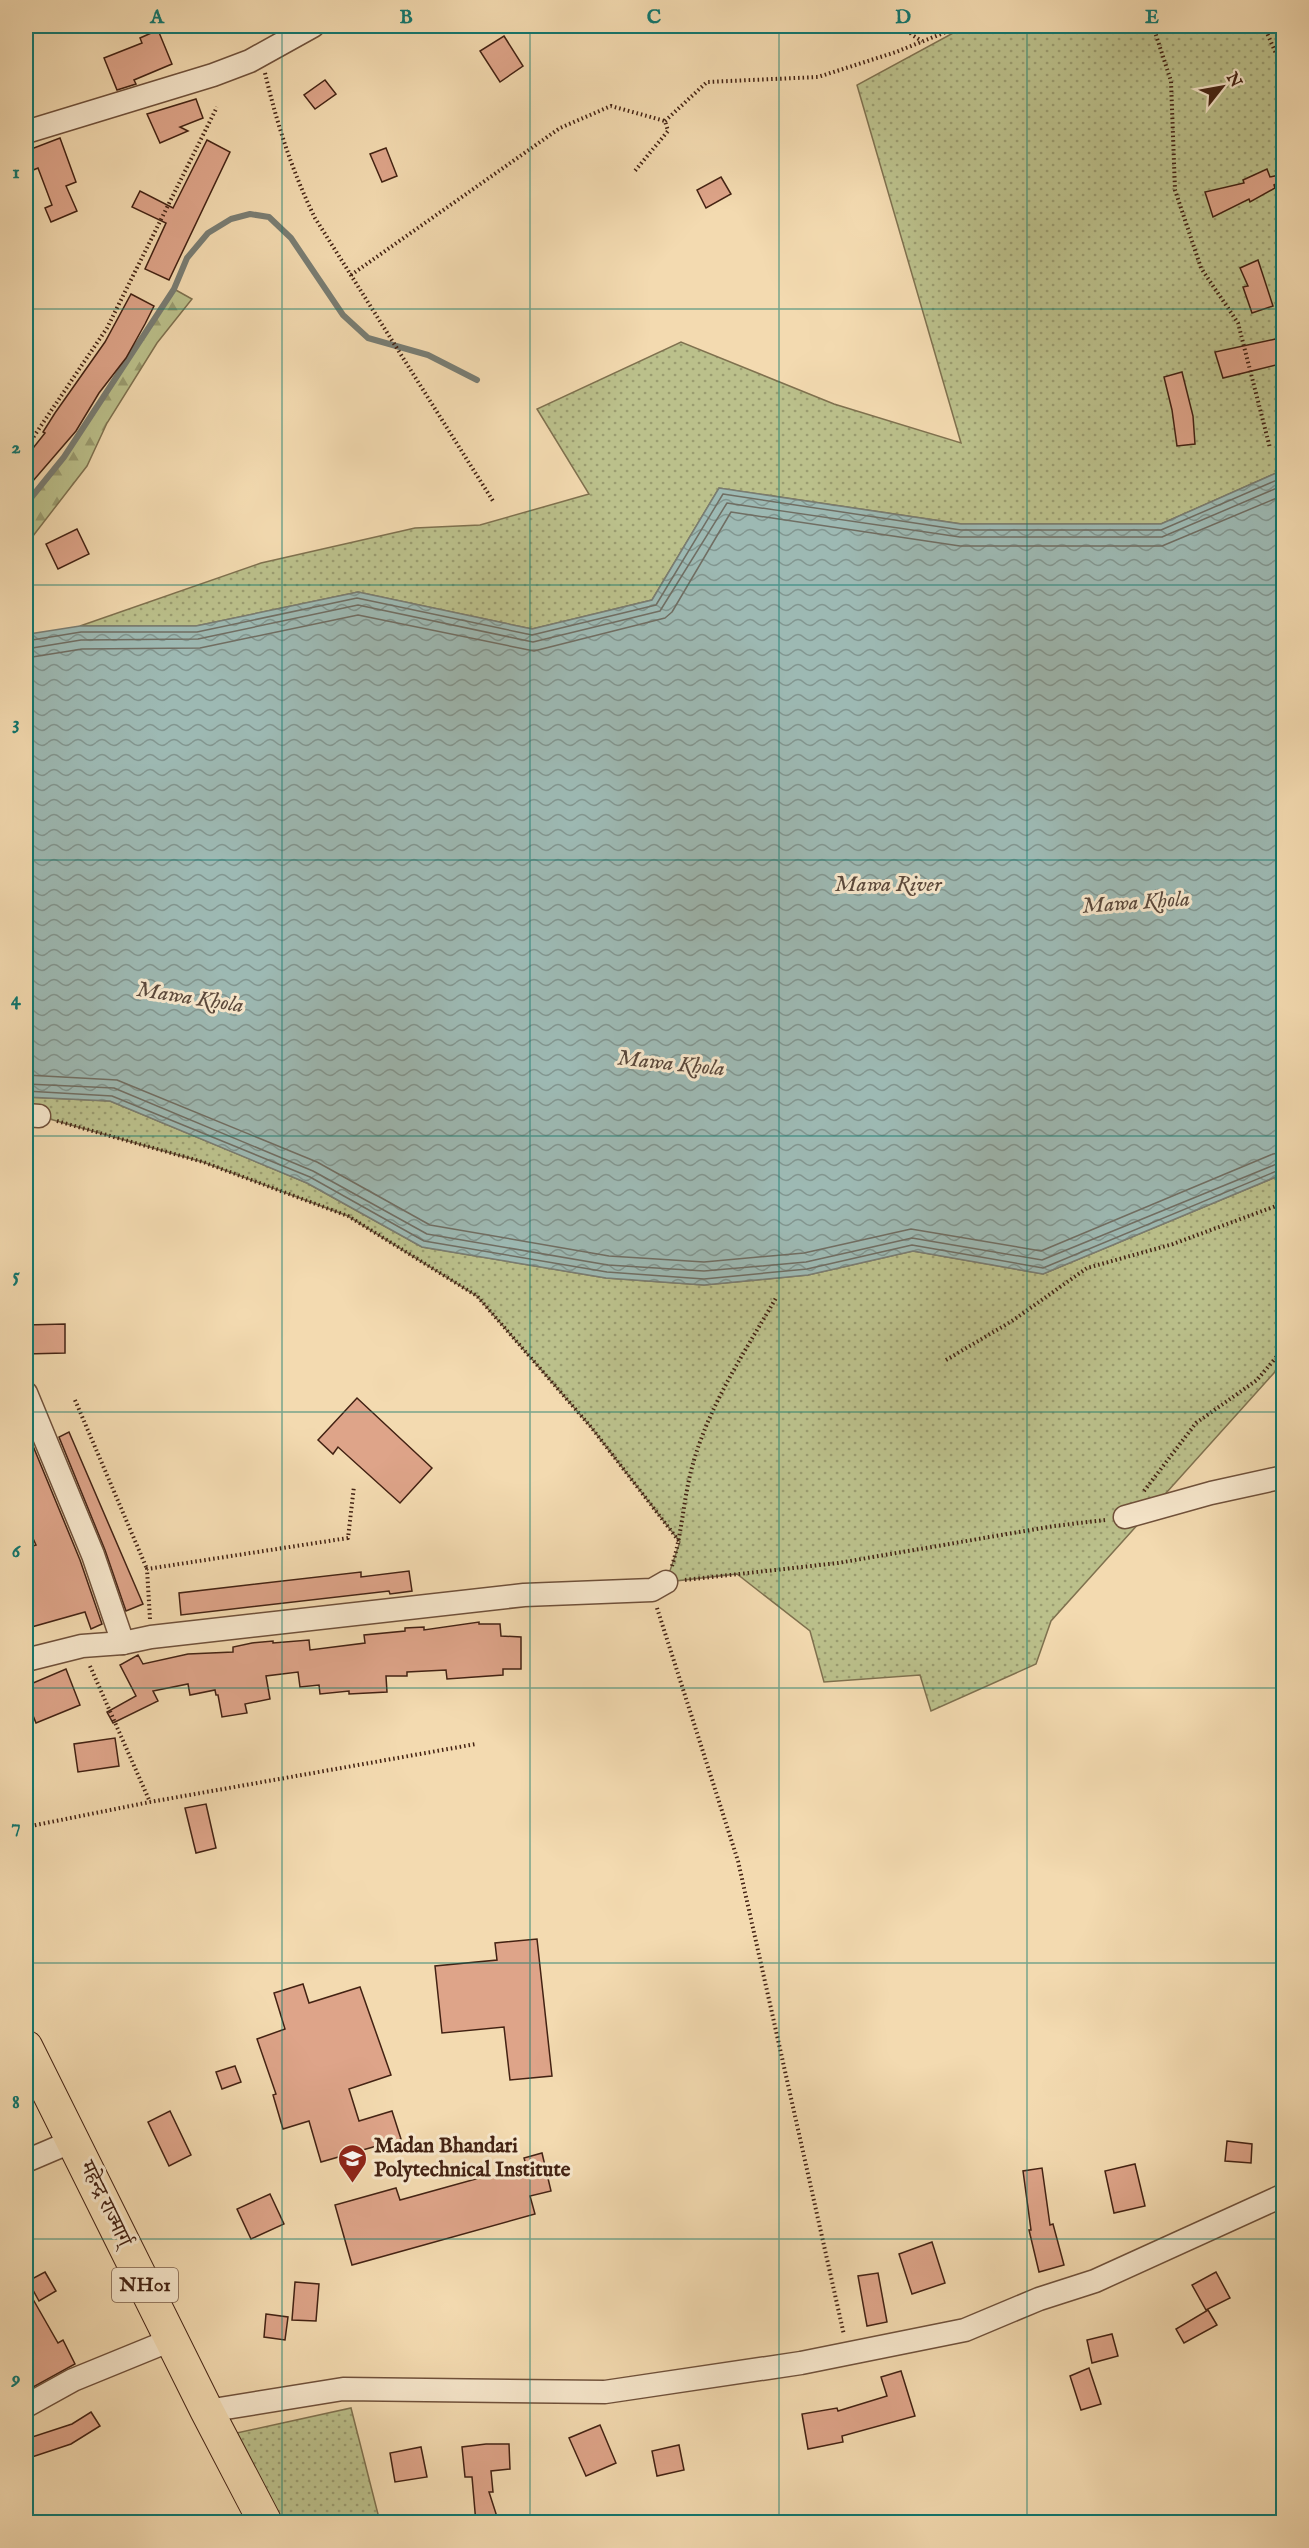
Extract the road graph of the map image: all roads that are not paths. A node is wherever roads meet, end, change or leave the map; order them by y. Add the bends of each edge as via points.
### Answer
1 (313, 26) edge
2 (26, 132) edge
3 (26, 1393) edge
4 (1284, 1477) edge
5 (1125, 1517) road end
6 (658, 1586) road end
7 (123, 1643) junction
8 (26, 1660) edge
9 (26, 2047) edge
10 (73, 2141) junction
11 (26, 2161) edge
12 (1284, 2195) edge
13 (171, 2340) junction
14 (26, 2406) edge
15 (207, 2411) junction
16 (266, 2523) edge

1 - 2 street via 261,55 213,75
3 - 7 street via 93,1555
4 - 5 street
6 - 7 street via 524,1595
7 - 8 street via 82,1646
9 - 10 highway, महेन्द्र राज्मार्ग् / NH01
10 - 11 street
10 - 13 highway, महेन्द्र राज्मार्ग् / NH01
12 - 15 street via 1095,2281 965,2330 801,2363 604,2392 343,2389
13 - 14 street via 73,2380
13 - 15 highway, महेन्द्र राज्मार्ग् / NH01
15 - 16 highway, महेन्द्र राज्मार्ग् / NH01

